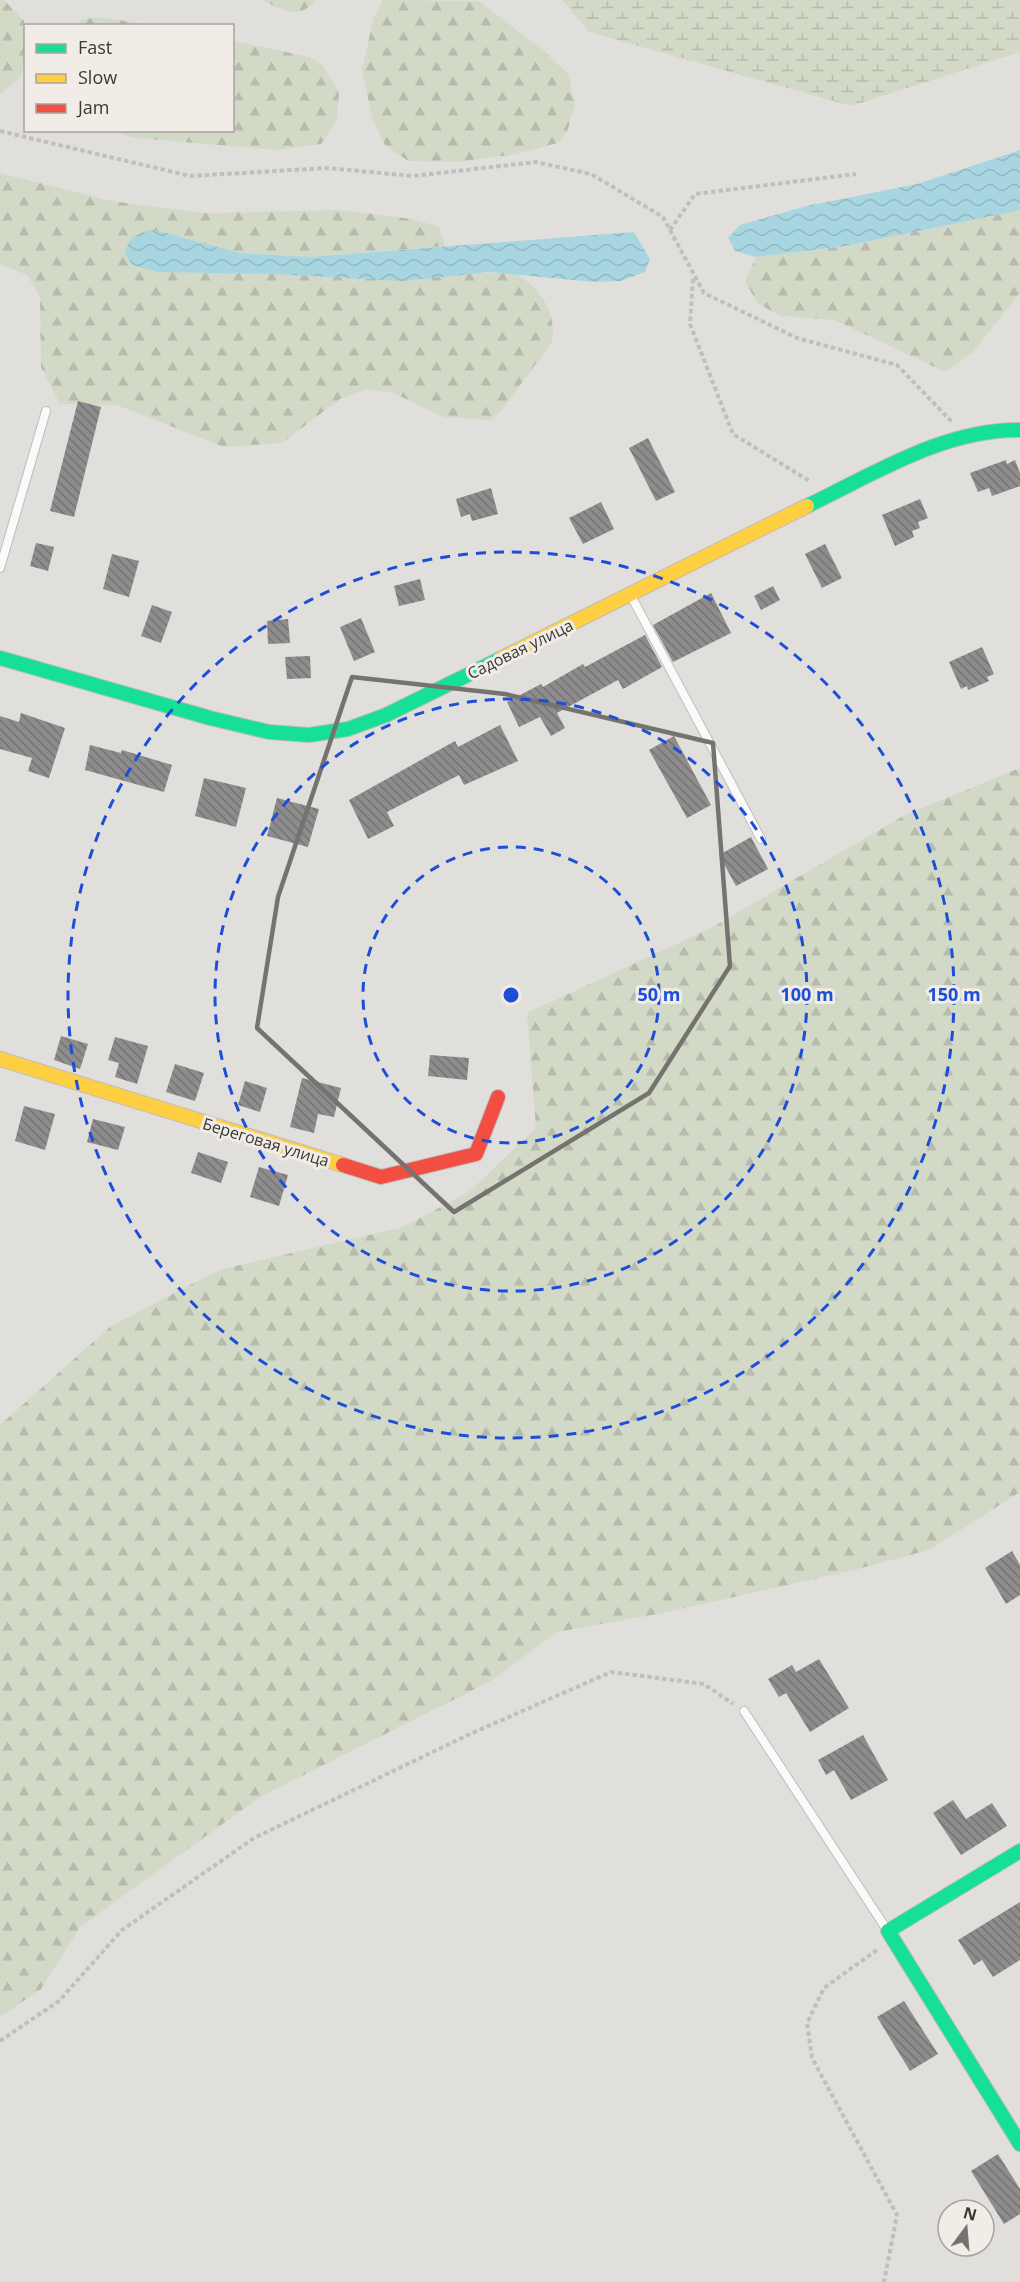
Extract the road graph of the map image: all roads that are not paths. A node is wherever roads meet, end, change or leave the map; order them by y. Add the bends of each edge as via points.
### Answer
1 (46, 411) dead end
2 (1020, 429) edge
3 (0, 568) edge
4 (630, 594) junction
5 (0, 658) edge
6 (760, 839) dead end
7 (0, 1059) edge
8 (498, 1097) dead end
9 (744, 1712) road end
10 (1020, 1851) edge
11 (890, 1935) junction
12 (1020, 2144) edge

1 - 3 lane
2 - 4 street, Садовая улица via 965,435 897,462
4 - 5 street, Садовая улица via 386,715 348,729 309,735 269,732 210,718
4 - 6 lane
7 - 8 street, Береговая улица via 381,1178 477,1154
9 - 11 lane
10 - 11 street
11 - 12 street

